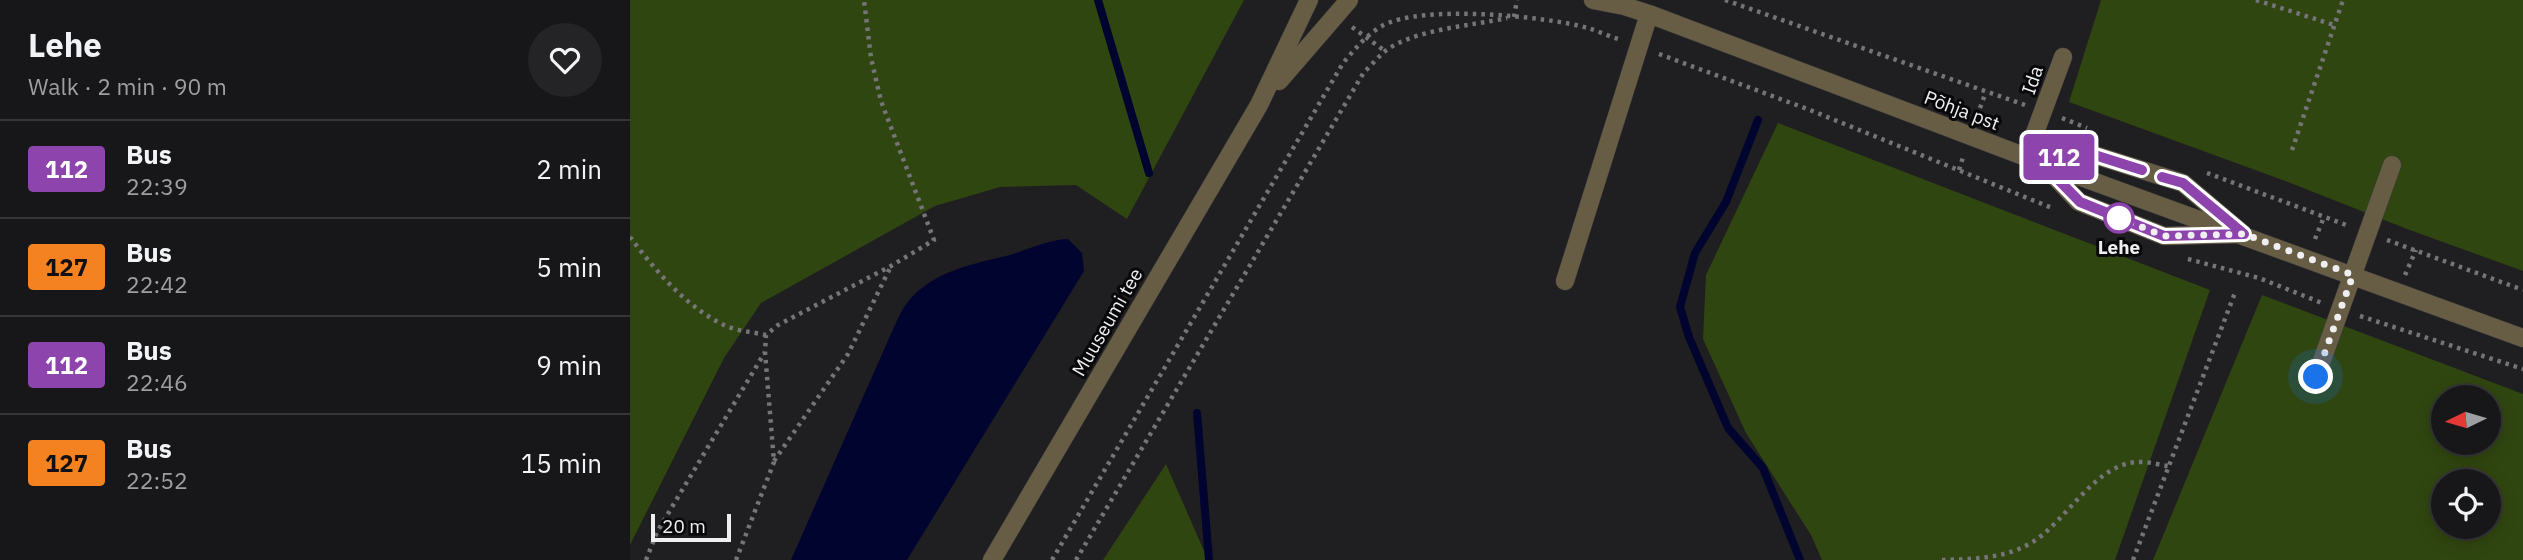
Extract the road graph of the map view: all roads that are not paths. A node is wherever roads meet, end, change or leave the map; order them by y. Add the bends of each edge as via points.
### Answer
1 (1309, 0) edge
2 (1349, 0) edge
3 (1593, 0) edge
4 (1619, 3) edge
5 (1649, 14) junction
6 (2063, 57) dead end
7 (1259, 105) junction
8 (2034, 159) junction
9 (2392, 165) dead end
10 (2244, 234) junction
11 (2353, 275) junction
12 (1565, 281) dead end
13 (2523, 338) edge
14 (2316, 377) dead end
15 (992, 560) edge

1 - 7 street, Muuseumi tee
2 - 7 street, Muuseumi tee
3 - 4 street, Põhja pst
4 - 5 street, Põhja pst
5 - 8 street, Põhja pst
5 - 12 street
6 - 8 street, Ida
7 - 15 street, Muuseumi tee
8 - 10 street, Põhja pst
8 - 10 street via 2080,202 2164,236
8 - 10 street via 2082,151 2183,183
9 - 11 street
10 - 11 street, Põhja pst
11 - 13 street, Põhja pst
11 - 14 street

